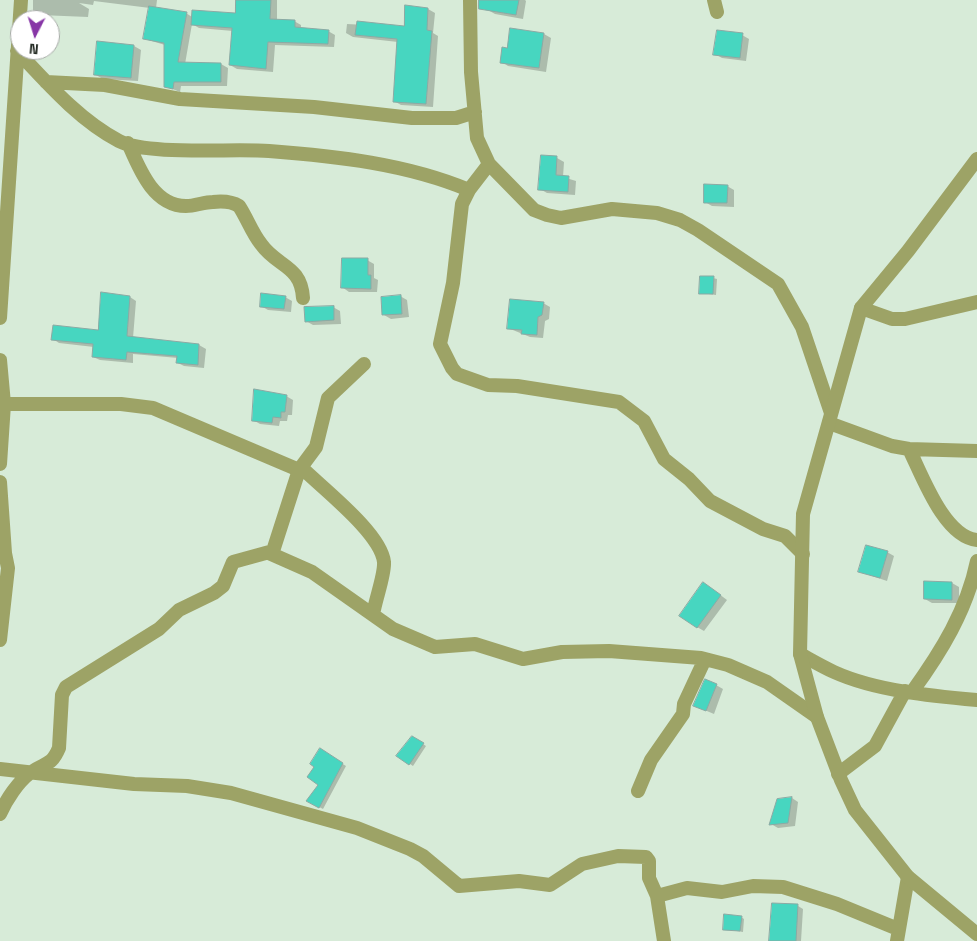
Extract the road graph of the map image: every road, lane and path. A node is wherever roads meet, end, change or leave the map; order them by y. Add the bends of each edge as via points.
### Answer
1 (470, 0) edge
2 (16, 60) edge
3 (25, 60) edge
4 (46, 82) junction
5 (475, 112) junction
6 (128, 144) junction
7 (977, 159) edge
8 (489, 164) junction
9 (469, 190) junction
10 (303, 298) dead end
11 (977, 302) edge
12 (861, 308) junction
13 (0, 318) edge
14 (0, 360) edge
15 (364, 364) dead end
16 (2, 404) edge
17 (830, 418) junction
18 (909, 449) junction
19 (977, 451) edge
20 (0, 464) edge
21 (300, 468) junction
22 (0, 482) edge
23 (977, 540) edge
24 (270, 553) junction
25 (803, 554) junction
26 (977, 561) edge
27 (373, 615) junction
28 (0, 640) edge
29 (800, 654) junction
30 (705, 659) junction
31 (908, 692) junction
32 (977, 700) edge
33 (817, 717) junction
34 (0, 770) edge
35 (30, 773) junction
36 (838, 774) junction
37 (638, 790) dead end
38 (0, 814) edge
39 (908, 878) junction
40 (657, 896) junction
41 (977, 934) edge
42 (898, 935) edge
43 (664, 941) edge

1 - 5 street
2 - 13 street
3 - 4 street
4 - 5 street via 114,86 180,98 314,107 412,118 456,118
4 - 6 street via 102,130
5 - 8 street via 477,138
6 - 9 street via 270,151 339,159 400,168 444,179
6 - 10 street via 150,186 162,198 185,206 225,201 239,206 260,244 297,276
7 - 12 street
8 - 9 street
8 - 17 street via 534,210 562,218 612,209 664,215 698,230 778,284 802,327
9 - 25 street via 462,204 453,284 440,344 457,374 488,385 517,386 619,402 644,421 664,458 710,501 763,529 786,536
11 - 12 street via 906,320 892,319
12 - 17 street
14 - 16 street
15 - 21 street via 328,398 316,447
16 - 20 street
16 - 21 street via 121,404 153,408
17 - 18 street via 892,446
17 - 25 street via 804,514
18 - 19 street
18 - 23 street via 940,510 956,530
21 - 24 street via 275,548
21 - 27 street via 364,527 378,545 384,563
22 - 28 street via 4,553 8,568
24 - 27 street via 312,572
24 - 35 street via 232,562 224,586 179,610 159,629 66,687 62,695 56,756 50,764
25 - 29 street
26 - 31 street via 962,609 939,654
27 - 30 street via 393,629 435,647 475,644 524,659 562,652 608,651
29 - 31 street via 834,673
29 - 33 street
30 - 33 street via 728,664 767,682
30 - 37 street via 684,704 683,714 651,760
31 - 32 street
31 - 36 street via 875,746
33 - 36 street
34 - 35 street
35 - 38 street
35 - 40 street via 187,786 230,793 357,828 410,849 424,856 459,886 519,881 550,885 582,864 618,856 646,857 649,878
36 - 39 street via 855,810
39 - 41 street
39 - 42 street
40 - 42 street via 687,888 722,892 753,886 783,887 837,904
40 - 43 street

